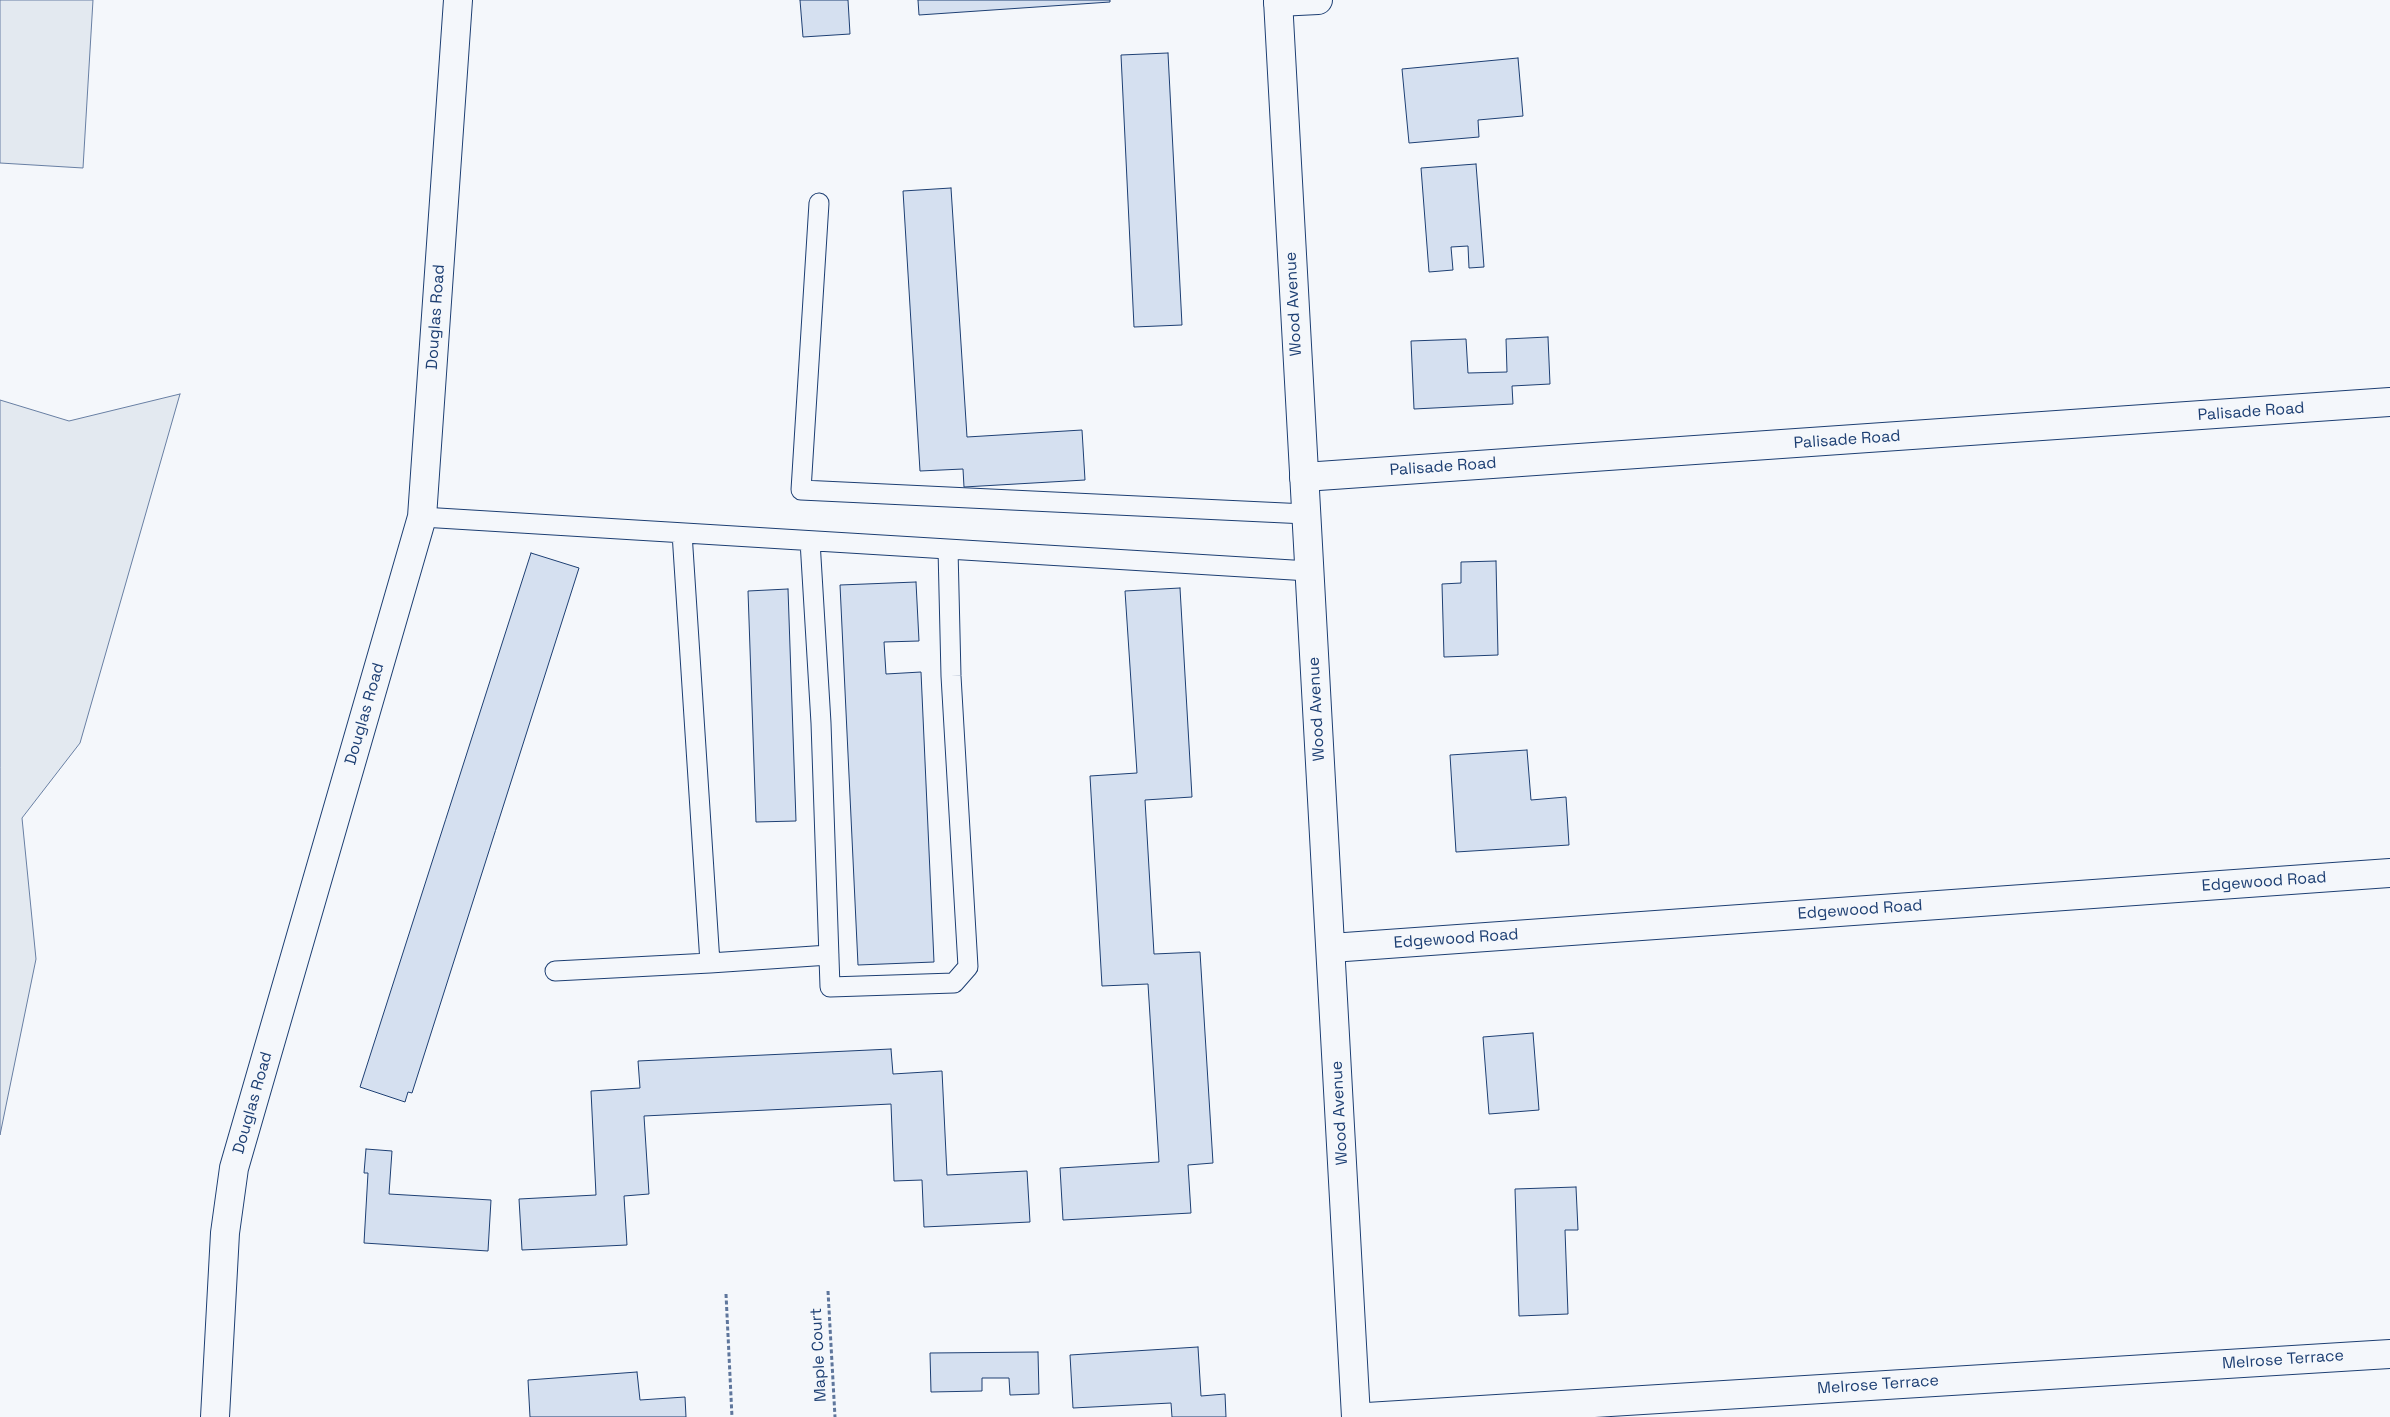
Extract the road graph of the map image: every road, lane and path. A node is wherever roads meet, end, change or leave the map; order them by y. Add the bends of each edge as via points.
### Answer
1 (458, 0) edge
2 (1318, 0) edge
3 (1278, 1) edge
4 (819, 203) dead end
5 (2390, 402) edge
6 (1304, 477) junction
7 (1306, 514) junction
8 (422, 517) junction
9 (682, 533) junction
10 (810, 541) junction
11 (948, 549) junction
12 (1309, 571) junction
13 (2390, 873) edge
14 (1331, 948) junction
15 (829, 955) junction
16 (710, 963) junction
17 (555, 971) dead end
18 (828, 1291) dead end
19 (726, 1294) dead end
20 (2390, 1354) edge
21 (216, 1417) edge
22 (732, 1417) edge
23 (835, 1417) edge
24 (1356, 1417) edge
25 (1367, 1417) edge

1 - 8 street, Douglas Road
2 - 3 street
3 - 6 street, Wood Avenue
4 - 7 lane via 801,490
5 - 6 street, Palisade Road
6 - 7 street, Wood Avenue
7 - 12 street, Wood Avenue
8 - 9 lane
8 - 21 street, Douglas Road via 234,1168 225,1233
9 - 10 lane
9 - 16 lane
10 - 11 lane
10 - 15 lane via 822,723
11 - 12 lane
11 - 15 lane via 951,676 968,967 954,982 830,988
12 - 14 street, Wood Avenue
13 - 14 street, Edgewood Road
14 - 24 street, Wood Avenue
15 - 16 lane
16 - 17 lane
18 - 23 path, Maple Court
19 - 22 path
20 - 25 street, Melrose Terrace

